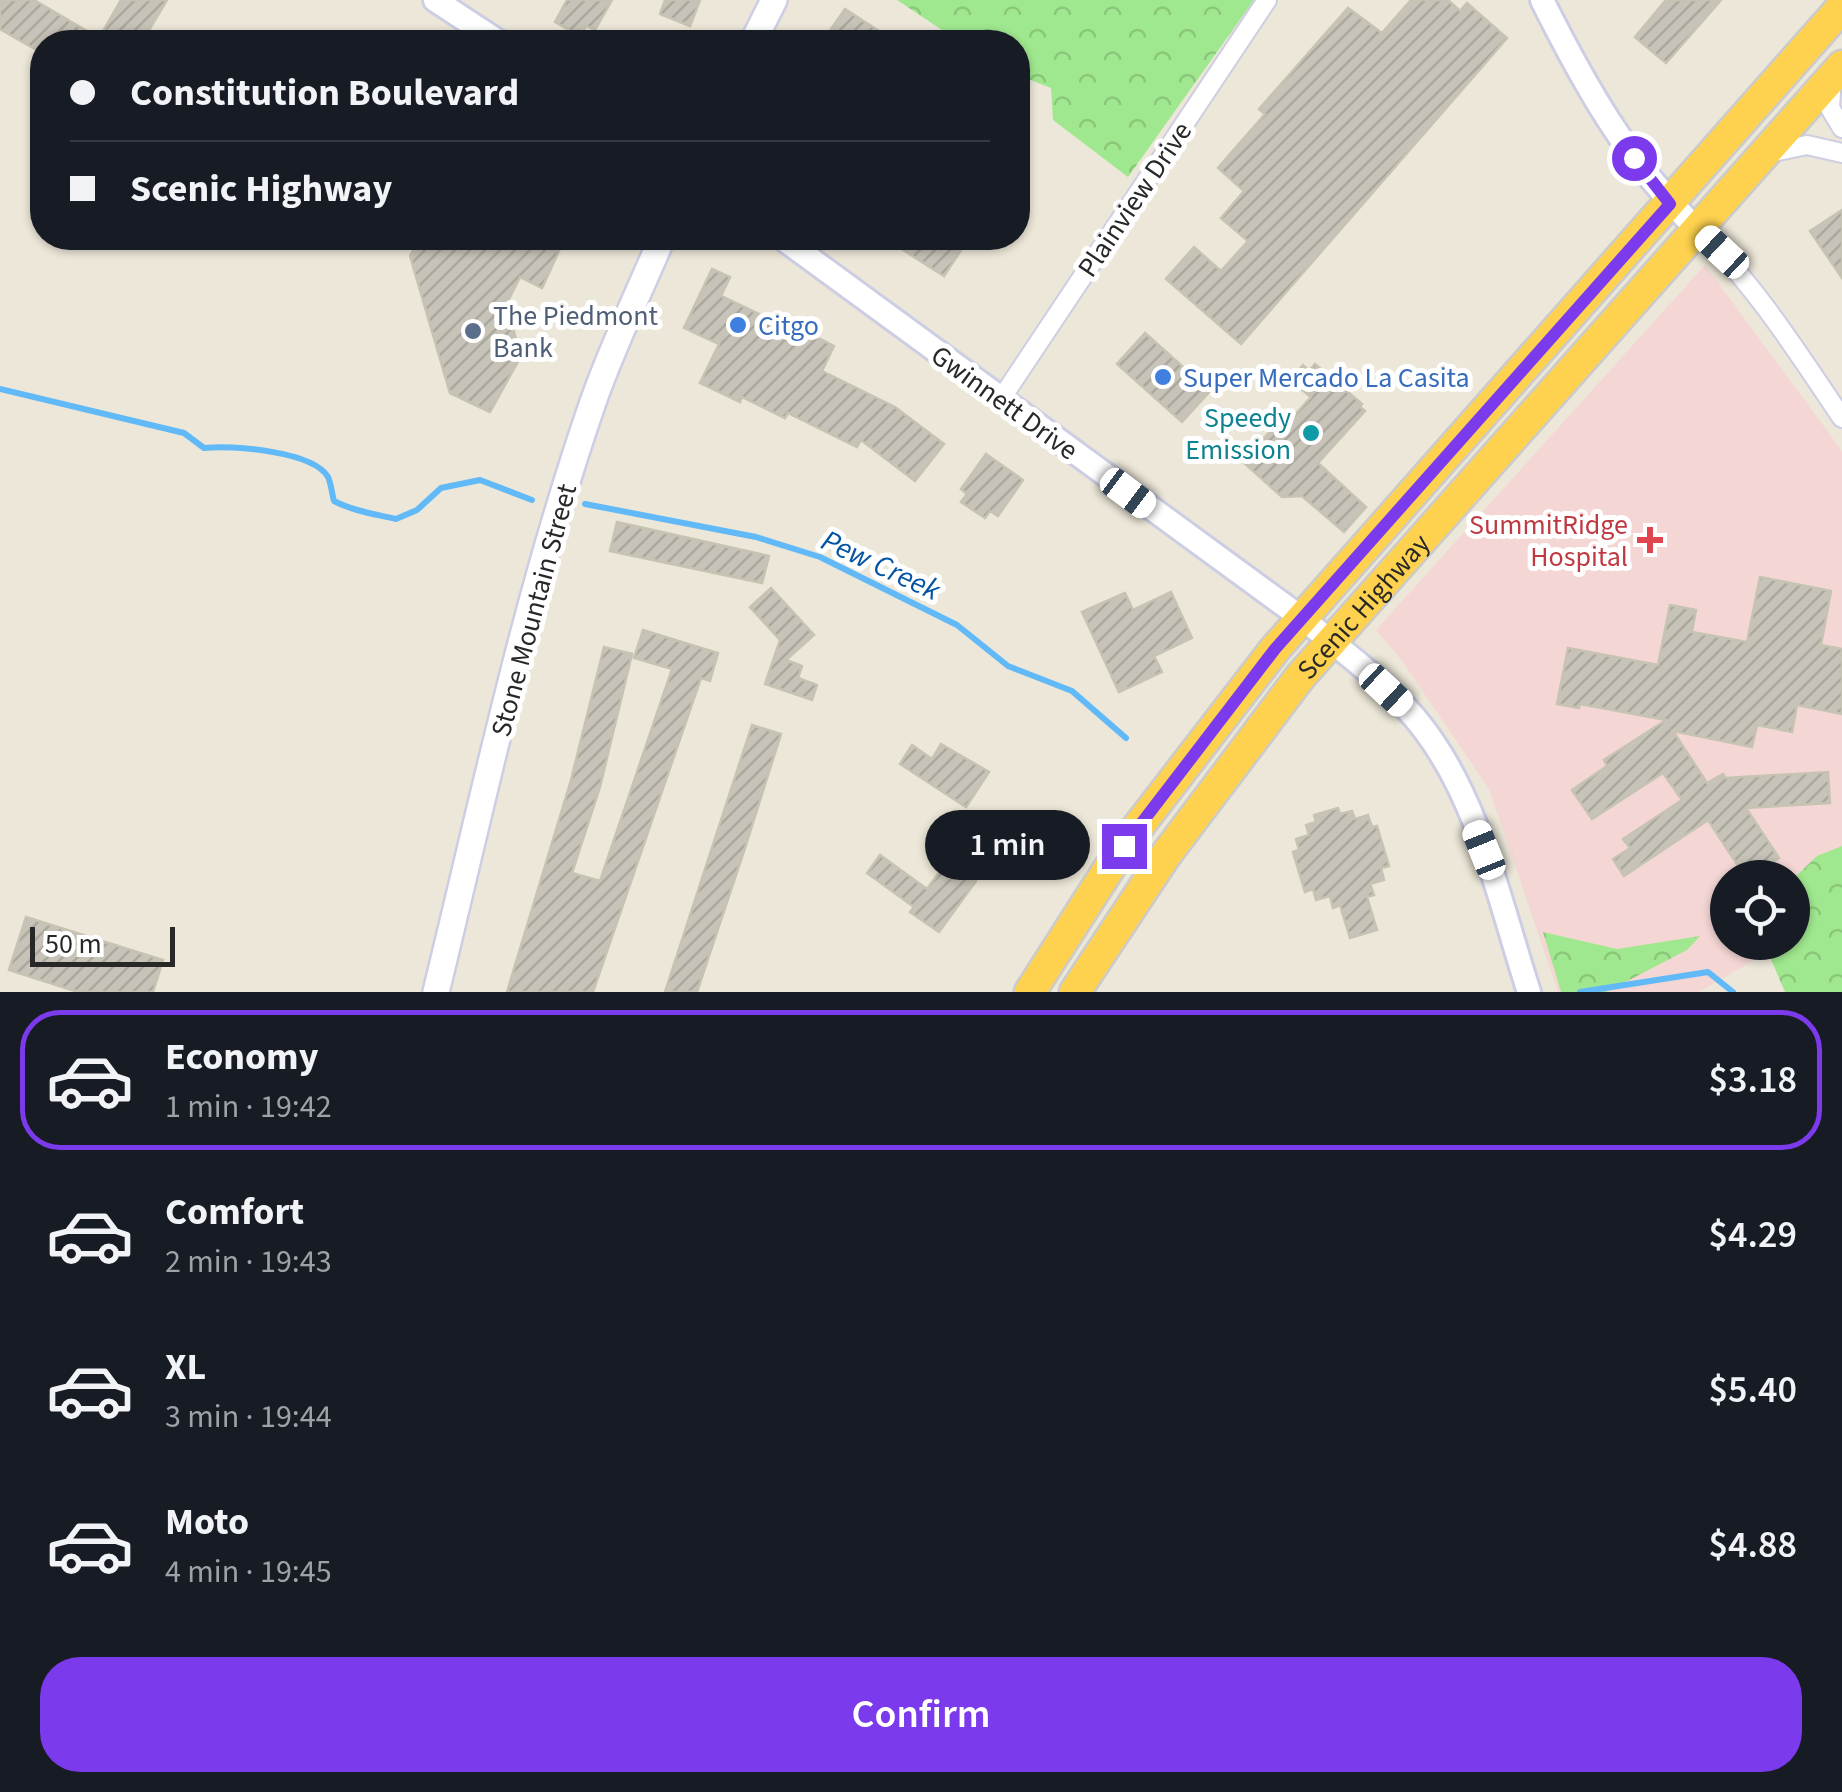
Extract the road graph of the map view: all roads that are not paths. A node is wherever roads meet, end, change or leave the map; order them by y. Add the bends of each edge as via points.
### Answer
1 (435, 0) edge
2 (774, 0) edge
3 (1267, 0) edge
4 (1542, 0) edge
5 (1842, 7) edge
6 (481, 30) edge
7 (759, 30) edge
8 (1837, 72) edge
9 (1842, 128) edge
10 (1842, 153) edge
11 (1764, 155) junction
12 (1670, 204) junction
13 (1697, 229) junction
14 (657, 250) edge
15 (798, 250) edge
16 (1000, 399) junction
17 (1842, 418) edge
18 (1303, 619) junction
19 (1331, 642) junction
20 (1078, 990) edge
21 (436, 992) edge
22 (1030, 992) edge
23 (1529, 992) edge

1 - 6 street
2 - 7 main road
3 - 16 street, Plainview Drive
4 - 12 street via 1612,128
5 - 12 highway, Scenic Highway
8 - 9 street via 1830,108
8 - 11 highway, Scenic Highway
10 - 11 street via 1807,146
11 - 13 highway, Scenic Highway
12 - 13 street
12 - 18 highway, Scenic Highway
13 - 17 street via 1756,296
13 - 19 highway, Scenic Highway
14 - 21 main road, Stone Mountain Street via 570,470
15 - 16 street, Gwinnett Drive
16 - 18 street, Gwinnett Drive
18 - 19 street, Gwinnett Drive
18 - 22 highway, Scenic Highway via 1156,802
19 - 20 highway, Scenic Highway via 1223,776
19 - 23 street, Gwinnett Drive via 1403,705 1452,772

